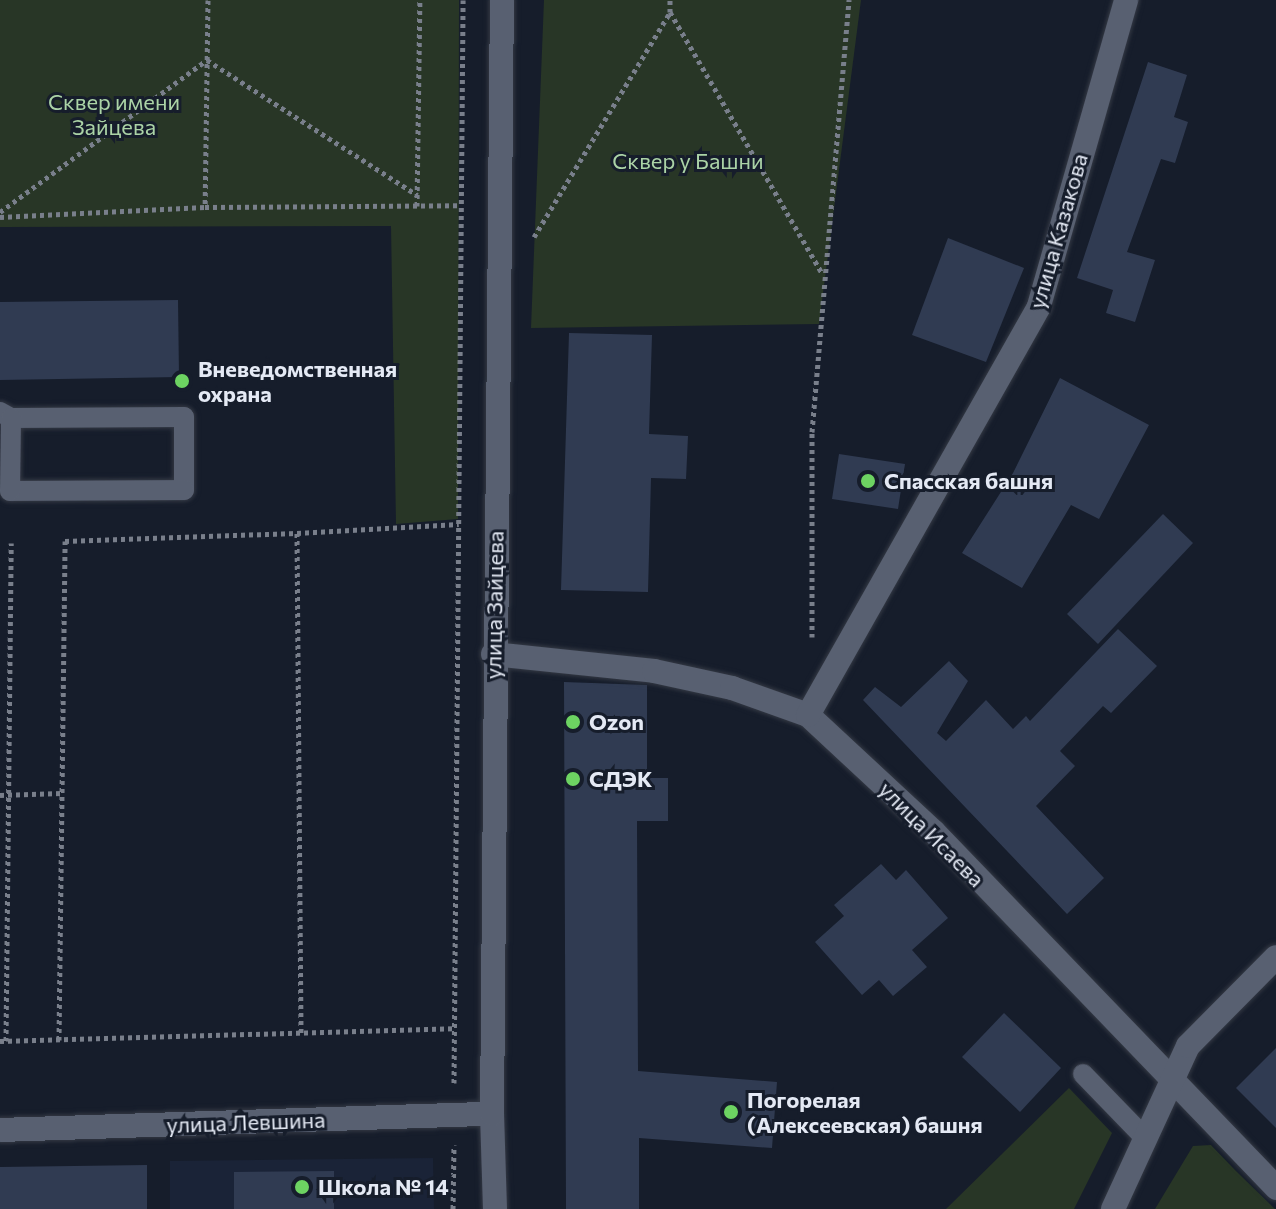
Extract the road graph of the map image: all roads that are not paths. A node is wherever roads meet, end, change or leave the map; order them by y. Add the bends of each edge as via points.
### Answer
1 (502, 0) edge
2 (1126, 0) edge
3 (5, 415) edge
4 (493, 654) junction
5 (808, 715) junction
6 (1276, 957) edge
7 (1083, 1074) dead end
8 (1171, 1084) junction
9 (492, 1114) junction
10 (0, 1130) edge
11 (1146, 1139) junction
12 (1276, 1188) edge
13 (495, 1209) edge
14 (1113, 1209) edge

1 - 4 street, улица Зайцева
2 - 5 street, улица Казакова via 1039,306
3 - 3 lane via 184,417 184,490 10,491
4 - 5 street, улица Исаева via 654,671 732,688
4 - 9 street, улица Зайцева
5 - 8 street, улица Исаева via 934,832
6 - 8 street via 1188,1046
7 - 11 lane
8 - 11 street
8 - 12 street, улица Исаева
9 - 10 street, улица Левшина
9 - 13 street, улица Зайцева
11 - 14 street

